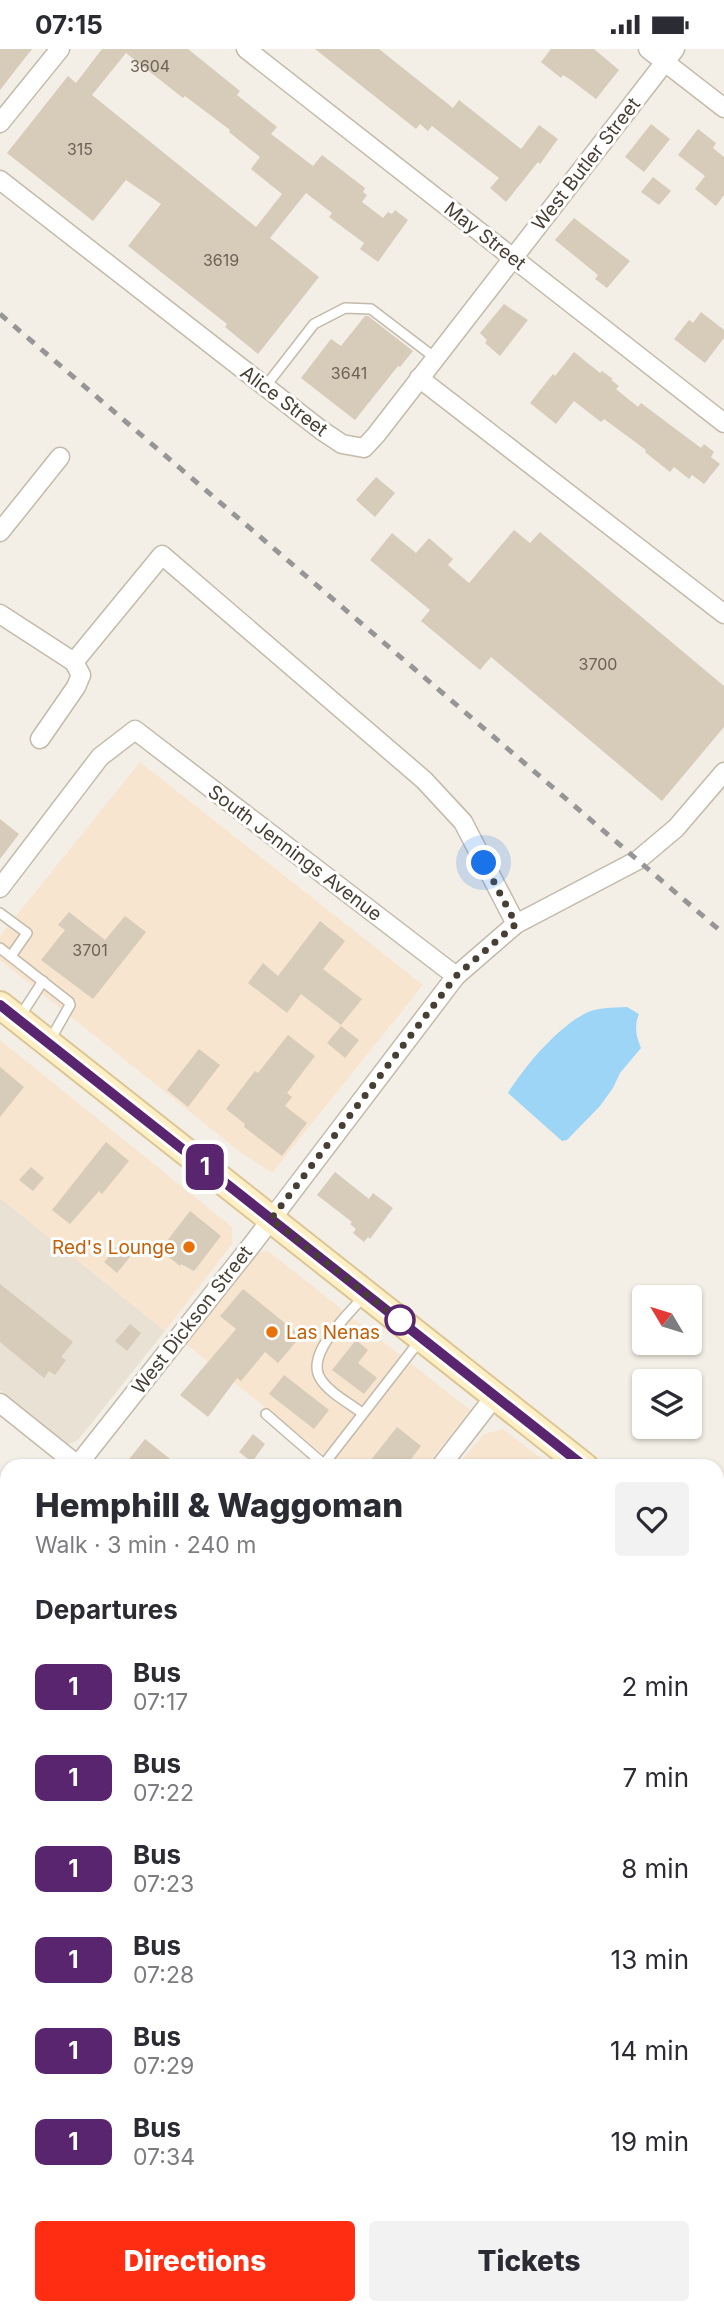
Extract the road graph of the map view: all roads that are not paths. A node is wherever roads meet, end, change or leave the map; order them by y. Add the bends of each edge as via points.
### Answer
1 (60, 49) edge
2 (246, 49) edge
3 (648, 49) edge
4 (670, 56) edge
5 (724, 108) edge
6 (0, 123) edge
7 (0, 180) edge
8 (512, 257) junction
9 (434, 357) junction
10 (419, 377) junction
11 (265, 387) junction
12 (724, 423) edge
13 (60, 457) dead end
14 (0, 532) edge
15 (0, 614) edge
16 (724, 614) edge
17 (74, 662) junction
18 (40, 739) dead end
19 (724, 772) edge
20 (0, 888) edge
21 (0, 913) edge
22 (516, 924) junction
23 (0, 948) edge
24 (11, 956) junction
25 (456, 976) junction
26 (43, 981) junction
27 (9, 1012) edge
28 (48, 1043) junction
29 (271, 1219) junction
30 (366, 1294) junction
31 (422, 1338) junction
32 (495, 1396) junction
33 (0, 1403) edge
34 (362, 1413) junction
35 (266, 1414) dead end
36 (69, 1459) edge
37 (83, 1459) edge
38 (319, 1459) edge
39 (330, 1459) edge
40 (446, 1459) edge
41 (575, 1459) edge

1 - 6 street
2 - 8 street, May Street
3 - 4 street
4 - 5 street
4 - 8 street, West Butler Street
7 - 11 street, Alice Street
8 - 9 street, West Butler Street
8 - 12 street, May Street
9 - 10 street, West Butler Street
9 - 11 lane via 371,309 345,308 314,324
10 - 11 street, Alice Street via 364,448 342,444
10 - 16 street
13 - 14 street
15 - 17 street
17 - 18 street via 81,675 76,687
17 - 22 street via 162,555 424,779 463,822
19 - 22 street, West Dickson Street via 676,828 638,860
20 - 25 street, South Jennings Avenue via 100,757 135,730
21 - 24 lane via 27,933
22 - 25 street, West Dickson Street
23 - 24 lane
24 - 26 lane
25 - 29 street, West Dickson Street
26 - 27 lane
26 - 28 lane via 71,1005
27 - 28 main road
28 - 29 main road
29 - 30 main road
29 - 37 street, West Dickson Street
30 - 31 main road
30 - 34 lane via 322,1344 317,1366 324,1383
31 - 32 main road
31 - 34 lane
32 - 40 street
32 - 41 main road
33 - 36 street
34 - 39 lane
35 - 38 lane

